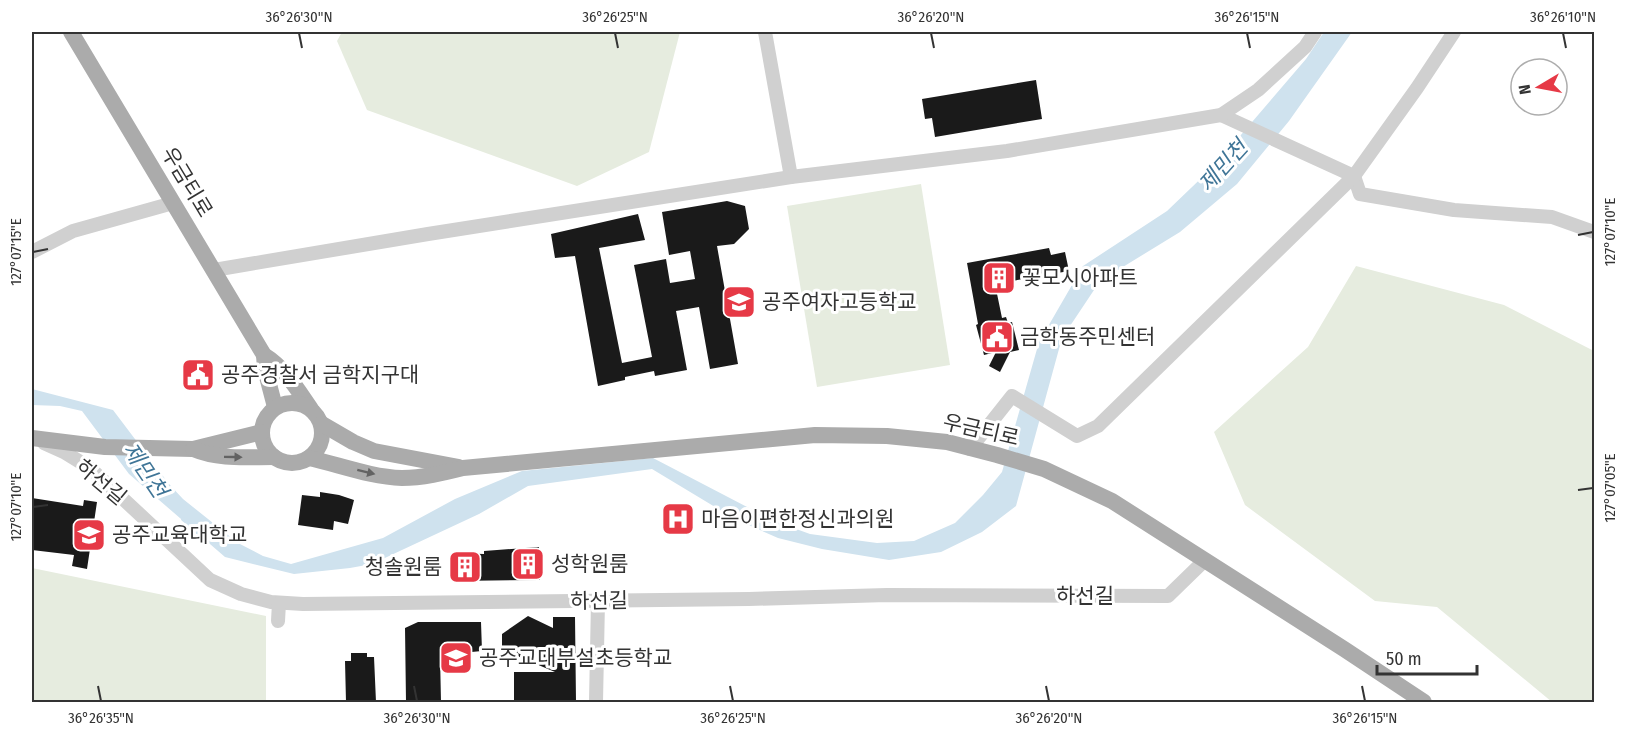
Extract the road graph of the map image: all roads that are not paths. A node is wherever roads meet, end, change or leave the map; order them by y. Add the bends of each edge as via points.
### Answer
1 (71, 32) edge
2 (765, 32) edge
3 (1315, 32) edge
4 (1454, 32) edge
5 (1221, 116) junction
6 (1354, 176) junction
7 (791, 177) junction
8 (173, 203) junction
9 (1594, 232) edge
10 (32, 252) edge
11 (214, 270) junction
12 (264, 355) junction
13 (275, 407) junction
14 (311, 409) junction
15 (322, 424) junction
16 (262, 432) junction
17 (33, 438) edge
18 (193, 449) junction
19 (970, 449) junction
20 (274, 457) junction
21 (309, 458) junction
22 (462, 468) junction
23 (1205, 560) junction
24 (598, 601) junction
25 (279, 603) junction
26 (278, 621) dead end
27 (596, 702) edge
28 (1424, 702) edge

1 - 8 main road, 우금티로
2 - 7 street
3 - 5 street via 1305,47 1258,90
4 - 6 street
5 - 6 street
5 - 7 street via 1007,151
6 - 9 street via 1360,194 1454,210 1552,218
6 - 19 street via 1098,426 1077,436 1012,396
7 - 11 street
8 - 10 street via 73,231
8 - 11 main road, 우금티로
11 - 12 main road, 우금티로
12 - 13 main road, 우금티로
12 - 14 main road, 우금티로 via 289,376
13 - 14 main road via 294,402
13 - 16 main road
14 - 15 main road
15 - 21 main road via 321,443
15 - 22 main road, 우금티로 via 374,451
16 - 18 main road
16 - 20 main road
17 - 18 main road via 105,447
17 - 25 street, 하선길 via 90,468 210,580 242,594
18 -> 20 main road via 229,458
19 - 22 main road, 우금티로 via 947,442 887,436 815,435
19 - 23 main road, 우금티로 via 1044,469 1112,501
20 - 21 main road via 291,463
21 -> 22 main road, 우금티로 via 403,478
23 - 24 street, 하선길 via 1168,596 887,595
23 - 28 main road, 우금티로
24 - 25 street, 하선길
24 - 27 street
25 - 26 street

